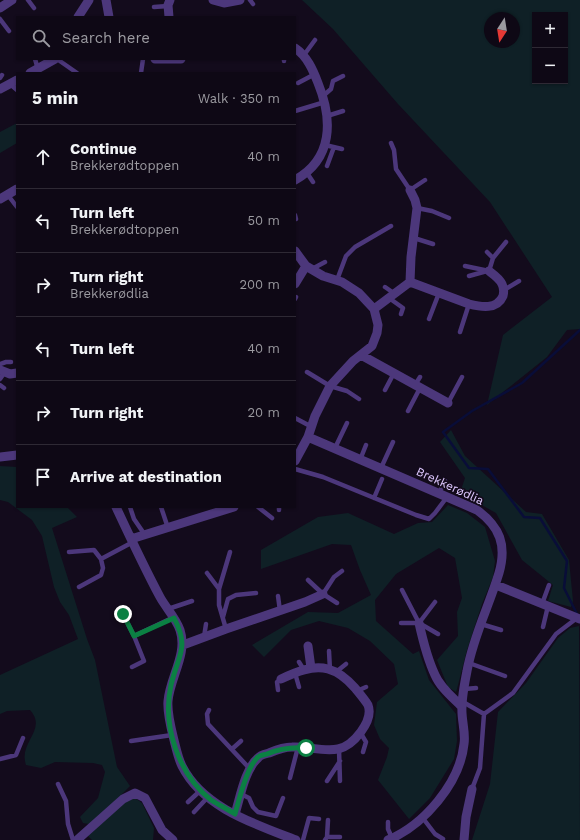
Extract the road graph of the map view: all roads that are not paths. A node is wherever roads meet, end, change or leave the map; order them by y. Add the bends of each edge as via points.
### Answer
1 (12, 0) edge
2 (28, 0) edge
3 (89, 0) edge
4 (106, 0) edge
5 (213, 0) edge
6 (240, 0) edge
7 (169, 3) edge
8 (1, 5) edge
9 (154, 7) dead end
10 (34, 8) dead end
11 (79, 16) edge
12 (109, 16) edge
13 (169, 16) edge
14 (0, 19) edge
15 (9, 31) dead end
16 (315, 40) dead end
17 (296, 49) edge
18 (304, 55) junction
19 (35, 60) edge
20 (54, 60) edge
21 (58, 60) edge
22 (143, 60) edge
23 (34, 71) edge
24 (76, 72) edge
25 (141, 72) edge
26 (315, 74) junction
27 (343, 76) dead end
28 (298, 83) dead end
29 (324, 99) junction
30 (296, 111) edge
31 (343, 111) dead end
32 (327, 116) junction
33 (391, 143) dead end
34 (330, 146) junction
35 (342, 149) dead end
36 (327, 166) dead end
37 (307, 173) junction
38 (296, 179) edge
39 (425, 180) dead end
40 (313, 182) dead end
41 (16, 190) edge
42 (410, 190) junction
43 (4, 197) edge
44 (16, 206) edge
45 (418, 208) junction
46 (449, 218) dead end
47 (392, 226) dead end
48 (414, 238) junction
49 (506, 242) dead end
50 (433, 244) dead end
51 (296, 252) edge
52 (487, 252) dead end
53 (493, 258) junction
54 (325, 262) dead end
55 (465, 266) dead end
56 (309, 268) junction
57 (489, 270) junction
58 (469, 276) dead end
59 (337, 280) junction
60 (519, 281) dead end
61 (410, 282) junction
62 (296, 283) edge
63 (385, 287) dead end
64 (504, 290) junction
65 (439, 293) junction
66 (392, 296) junction
67 (469, 304) junction
68 (374, 309) junction
69 (401, 314) dead end
70 (430, 319) dead end
71 (460, 332) dead end
72 (360, 355) junction
73 (11, 362) dead end
74 (1, 371) edge
75 (307, 372) dead end
76 (16, 373) edge
77 (394, 373) junction
78 (462, 377) dead end
79 (418, 383) junction
80 (330, 386) junction
81 (385, 390) dead end
82 (360, 398) dead end
83 (448, 402) joint
84 (408, 411) dead end
85 (296, 419) edge
86 (347, 423) dead end
87 (312, 427) junction
88 (308, 437) junction
89 (393, 442) dead end
90 (366, 445) dead end
91 (335, 448) junction
92 (16, 455) edge
93 (0, 457) edge
94 (296, 460) edge
95 (360, 460) junction
96 (381, 468) junction
97 (296, 469) edge
98 (382, 479) dead end
99 (445, 481) dead end
100 (443, 495) junction
101 (374, 498) junction
102 (116, 508) edge
103 (130, 508) edge
104 (161, 508) edge
105 (231, 508) edge
106 (259, 508) edge
107 (272, 518) dead end
108 (168, 528) junction
109 (145, 535) junction
110 (132, 541) junction
111 (69, 552) dead end
112 (230, 552) dead end
113 (101, 559) junction
114 (342, 571) dead end
115 (208, 573) dead end
116 (308, 580) dead end
117 (496, 585) junction
118 (549, 585) dead end
119 (79, 587) dead end
120 (219, 589) junction
121 (402, 590) dead end
122 (256, 594) dead end
123 (323, 594) junction
124 (278, 596) dead end
125 (192, 601) dead end
126 (435, 602) dead end
127 (336, 603) dead end
128 (545, 605) junction
129 (168, 609) junction
130 (280, 611) junction
131 (123, 614) dead end
132 (174, 618) junction
133 (223, 619) junction
134 (578, 619) edge
135 (401, 623) dead end
136 (419, 623) junction
137 (206, 624) dead end
138 (481, 624) junction
139 (543, 627) dead end
140 (226, 629) junction
141 (501, 630) dead end
142 (438, 634) dead end
143 (134, 636) junction
144 (204, 637) junction
145 (183, 645) junction
146 (308, 646) dead end
147 (330, 651) dead end
148 (346, 664) dead end
149 (469, 664) junction
150 (132, 667) dead end
151 (305, 667) junction
152 (333, 671) junction
153 (294, 673) junction
154 (505, 676) dead end
155 (282, 679) joint
156 (299, 687) dead end
157 (366, 687) dead end
158 (476, 688) dead end
159 (465, 689) junction
160 (278, 690) dead end
161 (357, 691) junction
162 (462, 704) junction
163 (209, 710) dead end
164 (484, 714) junction
165 (360, 732) junction
166 (172, 735) junction
167 (23, 738) dead end
168 (131, 741) dead end
169 (241, 741) dead end
170 (298, 747) junction
171 (232, 749) junction
172 (339, 749) junction
173 (363, 752) dead end
174 (0, 759) edge
175 (340, 761) junction
176 (250, 769) junction
177 (290, 778) dead end
178 (340, 781) dead end
179 (327, 782) dead end
180 (58, 784) dead end
181 (472, 789) joint
182 (201, 790) junction
183 (241, 794) junction
184 (208, 797) junction
185 (283, 798) dead end
186 (188, 802) dead end
187 (194, 812) dead end
188 (235, 814) junction
189 (422, 817) junction
190 (319, 819) dead end
191 (328, 820) dead end
192 (388, 822) dead end
193 (340, 837) dead end
194 (326, 838) edge
195 (390, 839) edge
196 (443, 839) dead end
197 (73, 840) edge
198 (77, 840) edge
199 (173, 840) edge
200 (296, 840) edge
201 (303, 840) edge
202 (464, 840) edge

1 - 8 street
2 - 10 lane
3 - 11 street
4 - 12 street
5 - 6 street via 224,3
7 - 9 lane
7 - 13 street
14 - 15 lane
16 - 18 lane
17 - 18 street
18 - 26 street
19 - 23 lane
20 - 23 street
21 - 24 lane
22 - 25 lane
26 - 28 lane
26 - 29 street
27 - 29 lane via 333,81
29 - 30 lane
29 - 32 street
31 - 32 lane
32 - 34 street
33 - 42 lane via 396,168
34 - 35 lane
34 - 36 lane
34 - 37 street
37 - 38 street
37 - 40 lane
39 - 42 lane
41 - 43 street
42 - 45 street
43 - 44 lane
45 - 46 lane
45 - 48 street
47 - 59 lane via 355,247 346,256
48 - 50 lane
48 - 61 street
49 - 53 lane
51 - 56 street
52 - 53 lane
53 - 57 lane
54 - 56 lane
55 - 57 lane
56 - 59 street
56 - 62 street
57 - 58 lane
57 - 64 street via 502,282
59 - 68 street via 359,293
60 - 64 lane
61 - 65 street
61 - 66 street
63 - 66 lane
64 - 67 street via 496,305 479,307
65 - 67 street
65 - 70 lane
66 - 68 street
66 - 69 lane via 403,308
67 - 71 lane
68 - 72 street via 377,333 372,346
72 - 77 street
72 - 80 street
73 - 74 lane via 6,362
74 - 76 street
75 - 80 lane
77 - 79 street
77 - 81 lane
78 - 83 lane
79 - 83 street
79 - 84 lane
80 - 82 lane
80 - 87 street
85 - 87 lane
86 - 91 lane
87 - 88 street
88 - 91 street, Brekkerødlia
88 - 94 street
89 - 96 lane
90 - 95 lane
91 - 95 street, Brekkerødlia
92 - 93 street
95 - 96 street, Brekkerødlia
96 - 100 street, Brekkerødlia
97 - 101 lane via 324,476
98 - 101 lane
99 - 100 lane
100 - 101 lane via 435,513 428,519
100 - 117 street, Brekkerødlia via 477,510 489,519 497,531 503,561
102 - 110 street
103 - 109 lane via 134,519
104 - 108 lane
105 - 108 street
106 - 107 lane
108 - 109 street
109 - 110 street
110 - 113 lane
110 - 129 street
111 - 113 lane via 94,550
112 - 120 lane
113 - 119 lane via 101,575
114 - 123 lane via 334,577
115 - 120 lane
116 - 123 lane
117 - 128 street
117 - 138 street, Brekkerødlia
118 - 128 lane
120 - 133 lane via 219,606
121 - 136 lane
122 - 133 lane via 228,599
123 - 127 lane
123 - 130 street
124 - 130 lane
125 - 129 lane
126 - 136 lane
128 - 134 street
128 - 139 lane
129 - 132 street
130 - 140 street
131 - 143 lane
132 - 143 lane
132 - 145 street
133 - 140 lane
134 - 164 lane via 556,634 513,693
135 - 136 lane
136 - 142 lane
136 - 162 street via 425,650 435,676 449,694
137 - 144 lane
138 - 141 lane
138 - 149 street, Brekkerødlia
140 - 144 street
143 - 150 lane via 144,661
144 - 145 street
145 - 166 street via 168,702
146 - 151 street
147 - 152 lane
148 - 152 lane
149 - 154 lane
149 - 159 street, Brekkerødlia
151 - 152 street
151 - 153 street
152 - 161 street via 342,675
153 - 155 street
153 - 156 lane
155 - 160 lane via 277,682
157 - 161 lane
158 - 159 lane
159 - 162 street, Brekkerødlia
161 - 165 street via 368,705 369,714
162 - 164 lane
162 - 189 street, Brekkerødlia via 464,743 460,765 441,799
163 - 171 lane via 208,724
164 - 181 lane via 480,768
165 - 172 street
165 - 173 lane via 366,742
166 - 168 lane
166 - 182 street via 182,765
167 - 174 lane via 16,755
169 - 171 lane
170 - 172 street
170 - 176 street via 278,749 258,757
170 - 177 lane
171 - 176 lane
172 - 175 lane
175 - 178 lane
175 - 179 lane
176 - 183 street
180 - 197 lane via 66,801 68,824
181 - 202 street
182 - 184 street
182 - 186 lane
183 - 185 lane via 249,798 258,812 276,816
183 - 188 street
184 - 187 lane
184 - 188 street
188 - 200 street
189 - 195 street, Brekkerødlia
189 - 196 lane via 435,834
190 - 201 lane via 309,818
191 - 194 lane
192 - 195 lane
193 - 194 lane
198 - 199 street via 123,799 135,793 145,798 162,830

